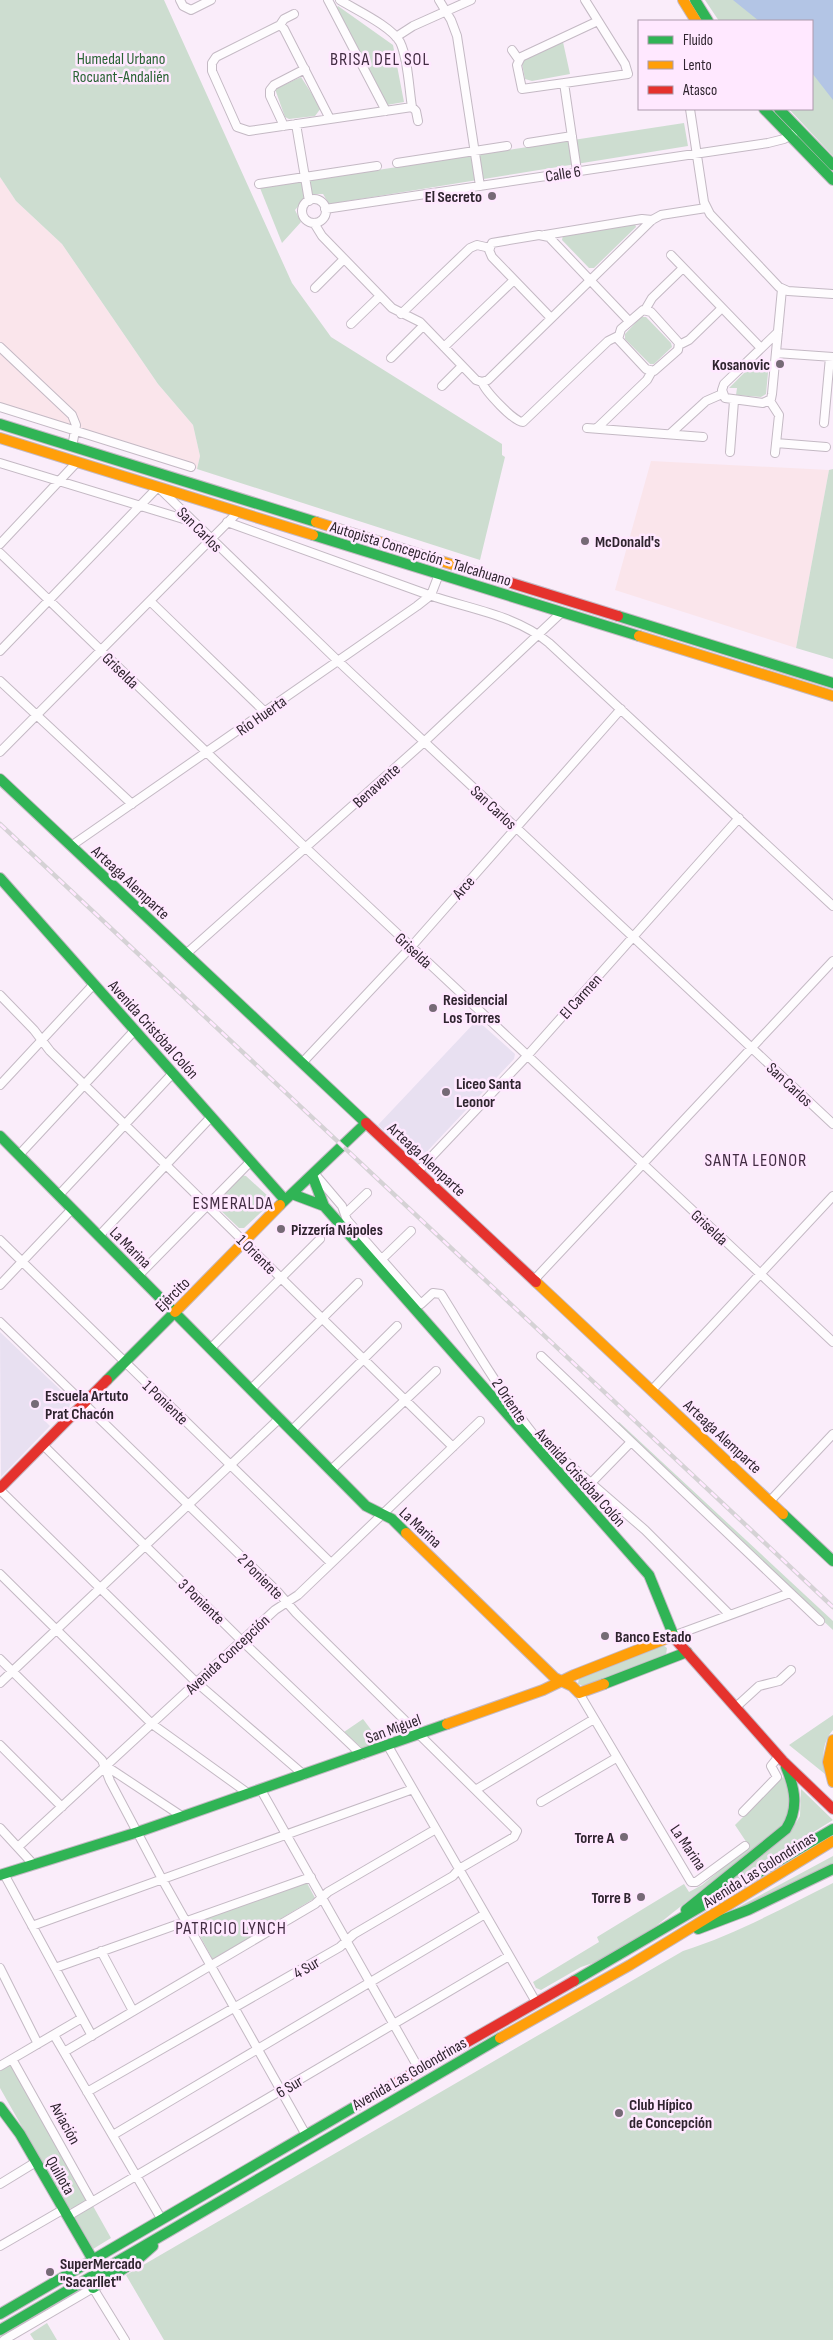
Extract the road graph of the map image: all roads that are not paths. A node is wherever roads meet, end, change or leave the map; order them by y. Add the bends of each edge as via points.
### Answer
1 (180, 0) edge
2 (211, 0) edge
3 (328, 0) edge
4 (340, 0) edge
5 (439, 0) edge
6 (471, 0) edge
7 (585, 0) edge
8 (683, 0) edge
9 (695, 0) edge
10 (447, 11) junction
11 (294, 14) dead end
12 (695, 20) edge
13 (707, 20) edge
14 (598, 21) junction
15 (280, 25) junction
16 (396, 37) junction
17 (512, 50) dead end
18 (518, 60) junction
19 (305, 69) junction
20 (564, 83) junction
21 (412, 107) junction
22 (690, 110) edge
23 (765, 110) edge
24 (780, 110) edge
25 (386, 111) junction
26 (330, 119) junction
27 (418, 120) dead end
28 (296, 124) junction
29 (284, 126) junction
30 (794, 133) junction
31 (572, 136) junction
32 (528, 143) dead end
33 (507, 146) dead end
34 (475, 151) junction
35 (697, 153) junction
36 (397, 164) dead end
37 (833, 165) edge
38 (377, 166) dead end
39 (577, 171) junction
40 (304, 177) junction
41 (833, 180) edge
42 (259, 184) dead end
43 (480, 186) junction
44 (308, 201) junction
45 (706, 208) junction
46 (325, 209) junction
47 (652, 220) junction
48 (314, 223) junction
49 (545, 235) junction
50 (490, 248) junction
51 (671, 255) dead end
52 (344, 259) junction
53 (684, 268) junction
54 (514, 280) junction
55 (590, 280) junction
56 (315, 288) dead end
57 (782, 289) junction
58 (833, 294) edge
59 (380, 296) junction
60 (722, 308) junction
61 (645, 310) junction
62 (401, 314) junction
63 (551, 318) junction
64 (629, 321) junction
65 (351, 324) dead end
66 (424, 326) junction
67 (778, 332) junction
68 (618, 336) junction
69 (679, 345) junction
70 (0, 347) edge
71 (444, 347) junction
72 (761, 348) junction
73 (776, 353) junction
74 (831, 357) edge
75 (391, 358) dead end
76 (462, 366) junction
77 (652, 372) junction
78 (482, 382) junction
79 (442, 386) dead end
80 (722, 394) junction
81 (734, 401) junction
82 (770, 401) junction
83 (0, 407) edge
84 (824, 423) dead end
85 (0, 424) edge
86 (598, 427) junction
87 (587, 428) dead end
88 (76, 431) junction
89 (672, 433) junction
90 (703, 437) dead end
91 (0, 438) edge
92 (776, 442) junction
93 (72, 447) junction
94 (826, 447) dead end
95 (730, 452) dead end
96 (775, 453) dead end
97 (77, 462) junction
98 (0, 463) edge
99 (191, 467) dead end
100 (59, 482) junction
101 (158, 487) junction
102 (137, 507) junction
103 (238, 512) junction
104 (192, 522) junction
105 (227, 522) junction
106 (210, 540) junction
107 (0, 544) edge
108 (0, 553) edge
109 (439, 574) junction
110 (430, 595) junction
111 (48, 600) junction
112 (150, 601) junction
113 (562, 612) junction
114 (538, 635) junction
115 (0, 651) edge
116 (101, 651) junction
117 (338, 661) junction
118 (0, 681) edge
119 (833, 683) edge
120 (833, 696) edge
121 (621, 709) junction
122 (265, 712) junction
123 (37, 715) junction
124 (424, 742) junction
125 (0, 752) edge
126 (207, 753) junction
127 (0, 779) edge
128 (132, 804) junction
129 (739, 818) junction
130 (515, 827) junction
131 (71, 846) junction
132 (306, 848) junction
133 (0, 878) edge
134 (833, 906) edge
135 (632, 938) junction
136 (411, 947) junction
137 (186, 954) junction
138 (833, 962) edge
139 (94, 984) junction
140 (0, 995) edge
141 (134, 1030) junction
142 (42, 1040) junction
143 (752, 1048) junction
144 (526, 1056) junction
145 (302, 1062) junction
146 (173, 1073) junction
147 (84, 1084) junction
148 (0, 1086) edge
149 (211, 1116) junction
150 (366, 1123) junction
151 (125, 1124) junction
152 (833, 1124) edge
153 (0, 1136) edge
154 (19, 1155) junction
155 (250, 1161) junction
156 (643, 1164) junction
157 (166, 1165) junction
158 (418, 1171) junction
159 (313, 1174) junction
160 (367, 1193) dead end
161 (59, 1195) junction
162 (833, 1196) edge
163 (288, 1197) junction
164 (208, 1205) junction
165 (324, 1206) junction
166 (72, 1209) junction
167 (346, 1213) junction
168 (411, 1231) dead end
169 (99, 1236) junction
170 (0, 1240) edge
171 (320, 1240) dead end
172 (244, 1242) junction
173 (383, 1258) junction
174 (22, 1262) junction
175 (760, 1274) junction
176 (138, 1276) junction
177 (281, 1278) junction
178 (534, 1280) junction
179 (358, 1283) dead end
180 (0, 1285) edge
181 (175, 1312) junction
182 (322, 1318) junction
183 (0, 1322) edge
184 (397, 1326) dead end
185 (833, 1342) edge
186 (210, 1348) junction
187 (541, 1356) dead end
188 (364, 1359) junction
189 (125, 1362) junction
190 (436, 1371) dead end
191 (251, 1389) junction
192 (652, 1390) junction
193 (405, 1400) junction
194 (85, 1404) junction
195 (280, 1418) junction
196 (480, 1421) dead end
197 (292, 1430) junction
198 (833, 1434) edge
199 (630, 1443) junction
200 (44, 1446) junction
201 (453, 1447) junction
202 (230, 1464) junction
203 (331, 1470) junction
204 (592, 1483) junction
205 (0, 1489) edge
206 (770, 1501) junction
207 (189, 1505) junction
208 (382, 1514) junction
209 (145, 1546) junction
210 (833, 1561) edge
211 (331, 1563) junction
212 (0, 1574) edge
213 (100, 1588) junction
214 (790, 1593) junction
215 (287, 1603) junction
216 (730, 1615) junction
217 (820, 1622) dead end
218 (56, 1629) junction
219 (673, 1636) junction
220 (242, 1641) junction
221 (687, 1652) junction
222 (0, 1659) edge
223 (791, 1670) dead end
224 (12, 1671) junction
225 (196, 1682) junction
226 (562, 1682) junction
227 (0, 1683) edge
228 (579, 1693) junction
229 (736, 1707) junction
230 (594, 1719) junction
231 (152, 1724) junction
232 (420, 1734) junction
233 (833, 1740) edge
234 (0, 1745) edge
235 (388, 1746) junction
236 (362, 1755) junction
237 (616, 1758) junction
238 (781, 1759) junction
239 (106, 1766) junction
240 (304, 1775) junction
241 (833, 1782) edge
242 (413, 1789) junction
243 (477, 1789) junction
244 (261, 1790) junction
245 (249, 1794) junction
246 (828, 1800) edge
247 (541, 1802) dead end
248 (62, 1806) junction
249 (833, 1808) edge
250 (743, 1812) dead end
251 (183, 1817) junction
252 (0, 1828) edge
253 (833, 1828) edge
254 (436, 1829) junction
255 (138, 1832) junction
256 (517, 1833) joint
257 (286, 1834) junction
258 (833, 1841) edge
259 (745, 1846) dead end
260 (18, 1847) junction
261 (34, 1865) junction
262 (459, 1869) junction
263 (833, 1869) edge
264 (2, 1875) edge
265 (311, 1877) junction
266 (162, 1879) junction
267 (322, 1897) junction
268 (485, 1914) junction
269 (185, 1922) junction
270 (32, 1926) junction
271 (659, 1933) junction
272 (680, 1935) junction
273 (347, 1941) junction
274 (101, 1951) junction
275 (509, 1956) junction
276 (210, 1967) junction
277 (0, 1968) edge
278 (55, 1968) junction
279 (370, 1982) junction
280 (536, 2002) junction
281 (233, 2008) junction
282 (133, 2011) junction
283 (82, 2018) junction
284 (394, 2024) junction
285 (54, 2035) junction
286 (92, 2036) junction
287 (38, 2044) junction
288 (256, 2050) junction
289 (64, 2052) junction
290 (12, 2059) junction
291 (0, 2066) edge
292 (420, 2068) junction
293 (415, 2086) junction
294 (280, 2091) junction
295 (88, 2092) junction
296 (2, 2113) edge
297 (113, 2135) junction
298 (306, 2135) junction
299 (36, 2162) junction
300 (136, 2176) junction
301 (0, 2184) edge
302 (92, 2202) junction
303 (66, 2213) junction
304 (162, 2220) junction
305 (169, 2231) junction
306 (0, 2246) edge
307 (94, 2260) junction
308 (93, 2288) junction
309 (0, 2314) edge
310 (0, 2330) edge
311 (4, 2340) edge
312 (125, 2340) edge

1 - 2 street via 191,10
3 - 25 street
4 - 16 street
5 - 10 street
6 - 10 street
7 - 14 street
8 - 12 main road
9 - 13 main road
10 - 16 street via 408,28
10 - 34 street via 457,36
11 - 15 street
14 - 18 street
14 - 20 street via 628,74
15 - 19 street
15 - 29 street via 216,57 212,71 233,122 240,129
16 - 21 street via 402,50
17 - 18 street
18 - 20 street via 522,89
19 - 26 street
19 - 29 street via 270,90
20 - 31 street
21 - 25 street
21 - 27 street
22 - 35 street
23 - 30 main road
24 - 30 main road
25 - 26 street
26 - 28 street
28 - 29 street
28 - 40 street
30 - 35 street, Calle 6 via 774,142
30 - 37 main road
30 - 41 main road
31 - 32 street
31 - 39 street
33 - 34 street
34 - 36 street
34 - 43 street
35 - 39 street, Calle 6
35 - 45 street
38 - 40 street
39 - 43 street, Calle 6
40 - 42 street
40 - 44 street
43 - 46 street, Calle 6
44 - 46 street via 318,200
44 - 48 street via 302,213 306,220
45 - 47 street
45 - 57 street
46 - 48 street via 323,218
47 - 49 street
47 - 55 street
48 - 52 street via 319,233
49 - 50 street via 497,241
49 - 55 street
50 - 54 street via 490,255
50 - 62 street via 477,245 470,248
51 - 53 street
52 - 56 street
52 - 59 street
53 - 60 street
53 - 61 street via 652,298
54 - 63 street
54 - 71 street
55 - 63 street
55 - 64 street
57 - 58 street
57 - 67 street
59 - 62 street
59 - 65 street
60 - 69 street via 689,340
60 - 72 street
61 - 64 street
61 - 69 street via 653,314
62 - 66 street
63 - 78 street via 488,380
64 - 68 street
66 - 71 street
66 - 75 street
67 - 72 street
67 - 73 street
68 - 77 street
68 - 78 street via 608,341 523,422 516,420
69 - 77 street via 670,358
70 - 88 street via 69,411 75,420
71 - 76 street
72 - 80 street via 724,384
73 - 74 street
73 - 82 street
74 - 84 street
76 - 78 street
76 - 79 street
77 - 86 street
80 - 81 street
80 - 89 street via 706,400
81 - 82 street
81 - 95 street
82 - 92 street via 779,415
83 - 88 street
85 - 93 main road, Autopista Concepción - Talcahuano
86 - 87 street
86 - 89 street
88 - 93 street
88 - 99 street
89 - 90 street
91 - 97 main road, Autopista Concepción - Talcahuano
92 - 94 street
92 - 96 street
93 - 119 main road, Autopista Concepción - Talcahuano
97 - 100 street
97 - 101 main road, Autopista Concepción - Talcahuano
98 - 100 street
100 - 102 street
100 - 107 street
101 - 102 street
101 - 103 main road, Autopista Concepción - Talcahuano
101 - 104 street, San Carlos
102 - 104 street
102 - 111 street
103 - 105 street
103 - 109 main road, Autopista Concepción - Talcahuano
104 - 106 street, San Carlos
105 - 106 street
105 - 110 street
106 - 112 street
106 - 117 street, San Carlos
108 - 111 street, Griselda
109 - 110 street
109 - 113 main road, Autopista Concepción - Talcahuano
110 - 114 street via 516,623
110 - 117 street, Río Huerta
111 - 115 street
111 - 116 street, Griselda
112 - 116 street
112 - 122 street
113 - 114 street, Benavente
113 - 120 main road, Autopista Concepción - Talcahuano
114 - 121 street
114 - 124 street, Benavente
116 - 123 street
116 - 126 street, Griselda
117 - 122 street, Río Huerta
117 - 124 street, San Carlos
118 - 123 street
121 - 129 street
121 - 130 street, Arce
122 - 126 street, Río Huerta
123 - 125 street
123 - 128 street
124 - 130 street, San Carlos
124 - 132 street, Benavente
126 - 128 street, Río Huerta
126 - 132 street, Griselda
127 - 131 main road, Arteaga Alemparte
128 - 131 street, Río Huerta
129 - 134 street
129 - 135 street, El Carmen
130 - 135 street, San Carlos
130 - 136 street, Arce
131 - 137 main road, Arteaga Alemparte
132 - 136 street, Griselda
132 - 137 street, Benavente
133 - 139 main road, Avenida Cristóbal Colón
135 - 143 street, San Carlos
135 - 144 street, El Carmen
136 - 144 street, Griselda
136 - 145 street, Arce
137 - 145 main road, Arteaga Alemparte
138 - 143 street
139 - 141 main road, Avenida Cristóbal Colón
139 - 142 street
140 - 142 street, 1 Oriente
141 - 146 main road, Avenida Cristóbal Colón
141 - 147 street
142 - 147 street, 1 Oriente
142 - 148 street
143 - 152 street, San Carlos
143 - 156 street
144 - 156 street, Griselda
144 - 158 street, El Carmen
145 - 150 main road, Arteaga Alemparte
146 - 149 main road, Avenida Cristóbal Colón
146 - 151 street
147 - 151 street, 1 Oriente
147 - 154 street
149 - 155 main road, Avenida Cristóbal Colón
149 - 157 street
150 - 158 main road, Arteaga Alemparte
150 - 159 main road, Ejército
151 - 157 street, 1 Oriente
151 - 161 street
153 - 154 main road, La Marina
154 - 161 main road, La Marina
155 - 163 main road, Avenida Cristóbal Colón
155 - 164 street
156 - 175 street, Griselda
156 - 178 street
157 - 164 street, 1 Oriente
157 - 169 street
158 - 178 main road, Arteaga Alemparte
159 - 163 main road, Ejército
159 - 165 main road, Avenida Cristóbal Colón
159 - 167 street
160 - 167 street
161 - 166 main road, La Marina
162 - 175 street
163 - 165 main road
163 - 172 main road, Ejército
164 - 172 street, 1 Oriente
164 - 176 street
165 - 219 main road, Avenida Cristóbal Colón via 646,1571 656,1587
166 - 169 main road, La Marina
166 - 174 street
167 - 173 street via 347,1220
168 - 173 street
169 - 176 main road, La Marina
170 - 174 street, 1 Poniente
171 - 177 street
172 - 177 street, 1 Oriente
172 - 181 main road, Ejército
173 - 204 street, 2 Oriente via 421,1304 437,1292 443,1296 514,1410 551,1454 562,1458
174 - 180 street
174 - 189 street, 1 Poniente
175 - 185 street, Griselda
175 - 192 street
176 - 181 main road, La Marina
177 - 182 street, 1 Oriente
177 - 186 street
178 - 192 main road, Arteaga Alemparte
179 - 182 street
181 - 186 main road, La Marina
181 - 189 main road, Ejército
182 - 188 street, 1 Oriente
182 - 191 street
183 - 194 street, 2 Poniente
184 - 188 street
186 - 191 main road, La Marina
187 - 199 street
188 - 193 street, 1 Oriente
188 - 197 street
189 - 194 main road, Ejército
189 - 202 street, 1 Poniente
190 - 193 street
191 - 195 main road, La Marina
192 - 206 main road, Arteaga Alemparte
193 - 201 street, 1 Oriente
193 - 203 street
194 - 200 main road, Ejército
194 - 207 street, 2 Poniente
195 - 197 main road, La Marina
195 - 202 street
196 - 201 street, Avenida Concepción
197 - 203 main road, La Marina
198 - 206 street
199 - 204 street
199 - 214 street
200 - 205 main road, Ejército
200 - 209 street, 3 Poniente
201 - 208 street, Avenida Concepción
202 - 207 street
202 - 211 street, 1 Poniente
203 - 208 main road, La Marina via 366,1506
204 - 216 street, 2 Oriente
205 - 213 street
206 - 210 main road, Arteaga Alemparte
207 - 209 street
207 - 215 street, 2 Poniente
208 - 211 street, Avenida Concepción
208 - 226 main road, La Marina via 392,1519
209 - 213 street
209 - 220 street, 3 Poniente
211 - 215 street, Avenida Concepción
212 - 218 street
213 - 218 street
213 - 225 street
214 - 216 street, San Miguel
214 - 217 street
215 - 220 street, Avenida Concepción
215 - 232 street, 2 Poniente
216 - 219 street, San Miguel
218 - 224 street
218 - 231 street
219 - 221 main road, Avenida Cristóbal Colón
219 - 226 main road, San Miguel
220 - 225 street, Avenida Concepción
220 - 236 street, 3 Poniente
221 - 228 main road
221 - 229 main road, Avenida Cristóbal Colón
222 - 224 street
223 - 229 street via 779,1681 759,1686
224 - 227 street
224 - 239 street
225 - 231 street, Avenida Concepción
225 - 240 street
226 - 228 main road, La Marina
226 - 232 main road, San Miguel
228 - 230 street, La Marina
229 - 238 main road, Avenida Cristóbal Colón
230 - 237 street, La Marina
230 - 243 street
231 - 239 street, Avenida Concepción
231 - 245 street
232 - 235 main road, San Miguel
232 - 243 street, 2 Poniente
233 - 241 main road via 828,1762
234 - 248 street
235 - 236 main road, San Miguel
235 - 242 street
236 - 240 main road, San Miguel
237 - 247 street
237 - 259 street, La Marina via 691,1882 696,1882
238 - 246 main road, Avenida Cristóbal Colón
238 - 250 street via 771,1766 776,1778
238 - 271 main road via 791,1778 796,1800 793,1817 786,1829
239 - 248 street, Avenida Concepción
239 - 251 street
239 - 255 street via 110,1781
240 - 244 main road, San Miguel
242 - 254 street
242 - 257 street
243 - 256 street, 2 Poniente
244 - 245 main road, San Miguel
244 - 257 street
245 - 251 main road, San Miguel
246 - 249 main road, Avenida Cristóbal Colón
248 - 260 street, Avenida Concepción
251 - 255 main road, San Miguel
252 - 260 street
253 - 271 main road, Avenida Las Golondrinas
254 - 262 street
254 - 267 street
255 - 261 main road, San Miguel
255 - 266 street
256 - 262 street, 4 Sur
257 - 265 street
257 - 266 street
258 - 272 main road, Avenida Las Golondrinas
260 - 261 street
261 - 264 main road, San Miguel
262 - 268 street
262 - 273 street, 4 Sur via 453,1876
263 - 272 main road via 748,1910
264 - 270 street
265 - 267 street
265 - 269 street
266 - 269 street
266 - 270 street
267 - 273 street
267 - 276 street
268 - 275 street
268 - 279 street
269 - 274 street
269 - 276 street
270 - 278 street
271 - 280 main road, Avenida Las Golondrinas
272 - 293 main road, Avenida Las Golondrinas
273 - 279 street
273 - 281 street, 4 Sur
274 - 278 street
274 - 282 street
275 - 280 street
275 - 284 street, 6 Sur
276 - 281 street
276 - 282 street
277 - 287 street
278 - 283 street
279 - 284 street
279 - 288 street
280 - 292 main road, Avenida Las Golondrinas
281 - 288 street
281 - 295 street, 4 Sur
282 - 286 street
283 - 285 street
283 - 286 street
284 - 292 street
284 - 294 street, 6 Sur
285 - 287 street
285 - 289 street
286 - 289 street
287 - 290 street
288 - 294 street
288 - 297 street
289 - 295 street
290 - 291 street
290 - 302 street, Aviación
292 - 293 main road
292 - 298 main road, Avenida Las Golondrinas
293 - 305 main road, Avenida Las Golondrinas
294 - 298 street
294 - 300 street, 6 Sur
295 - 297 street
296 - 299 main road, Quillota
297 - 300 street
298 - 304 main road, Avenida Las Golondrinas
299 - 301 street
299 - 303 main road, Quillota
300 - 302 street, 6 Sur
300 - 304 street
302 - 303 street, 6 Sur
303 - 306 street, 6 Sur
303 - 307 main road, Quillota
304 - 307 main road, Avenida Las Golondrinas
305 - 308 main road via 136,2261
305 - 310 main road, Avenida Las Golondrinas
307 - 309 main road, Avenida Las Golondrinas
308 - 311 street
308 - 312 street

